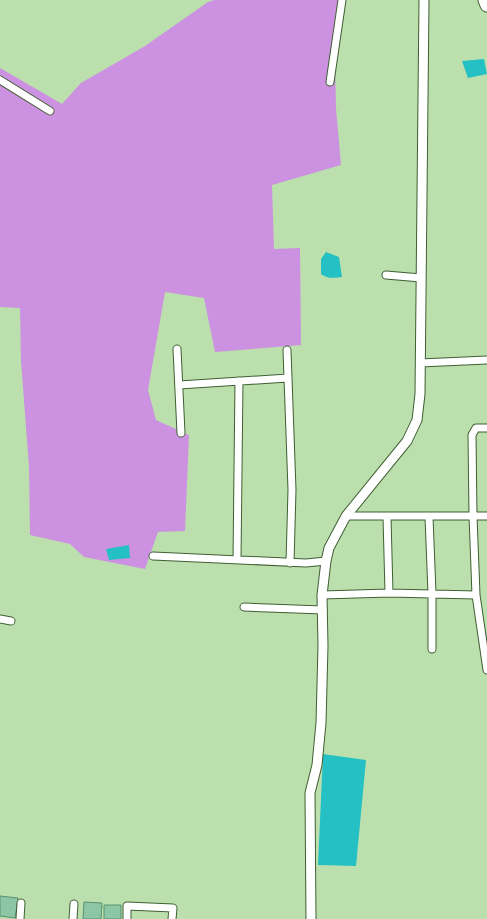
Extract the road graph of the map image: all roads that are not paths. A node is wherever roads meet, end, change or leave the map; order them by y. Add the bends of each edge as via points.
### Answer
1 (342, 0) edge
2 (424, 0) edge
3 (485, 0) edge
4 (487, 5) edge
5 (0, 80) edge
6 (330, 82) dead end
7 (50, 111) dead end
8 (386, 275) dead end
9 (421, 278) junction
10 (177, 349) dead end
11 (287, 350) dead end
12 (487, 360) edge
13 (420, 363) junction
14 (288, 378) junction
15 (239, 381) junction
16 (179, 385) junction
17 (487, 428) edge
18 (181, 432) dead end
19 (346, 516) junction
20 (473, 516) junction
21 (487, 516) edge
22 (387, 517) junction
23 (428, 517) junction
24 (153, 556) dead end
25 (236, 560) junction
26 (326, 561) junction
27 (290, 563) junction
28 (388, 593) junction
29 (432, 593) junction
30 (322, 595) junction
31 (476, 595) junction
32 (244, 607) dead end
33 (323, 610) junction
34 (483, 617) edge
35 (0, 619) edge
36 (11, 620) dead end
37 (432, 649) dead end
38 (487, 670) edge
39 (21, 903) dead end
40 (74, 904) dead end
41 (20, 919) edge
42 (73, 919) edge
43 (127, 919) edge
44 (172, 919) edge
45 (311, 919) edge

1 - 6 street
2 - 9 street
3 - 4 highway
5 - 7 street
8 - 9 street
9 - 13 street
10 - 16 street
11 - 14 street
12 - 13 street
13 - 19 street via 417,420 408,441
14 - 15 street
14 - 27 street via 292,490
15 - 16 street
15 - 25 street
16 - 18 street
17 - 20 street via 476,428 472,434
19 - 22 street
19 - 26 street via 329,548
20 - 21 street
20 - 23 street
20 - 31 street
22 - 23 street
22 - 28 street
23 - 29 street
24 - 25 street
25 - 27 street
26 - 27 street
26 - 30 street
28 - 29 street
28 - 30 street
29 - 31 street
29 - 37 street
30 - 33 street
31 - 34 street
32 - 33 street
33 - 45 street via 321,723 317,766 310,793
34 - 38 street
35 - 36 street
39 - 41 street
40 - 42 street
43 - 44 street via 127,906 173,908

